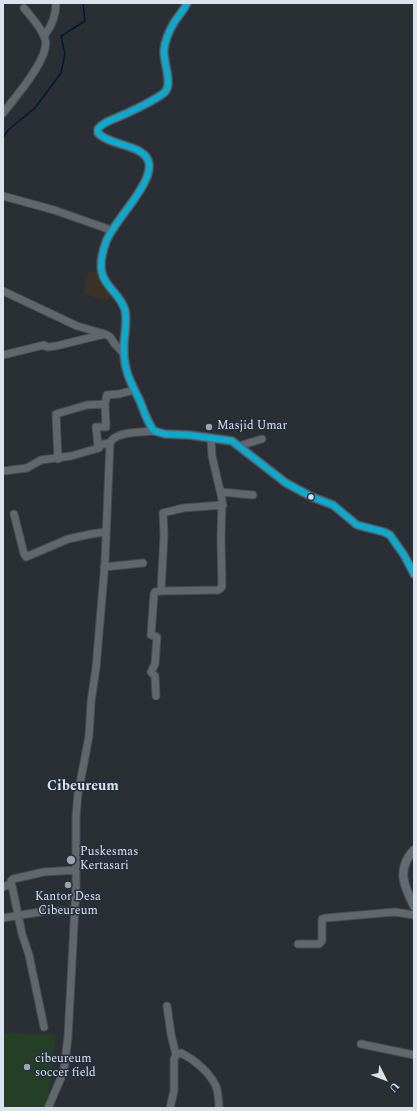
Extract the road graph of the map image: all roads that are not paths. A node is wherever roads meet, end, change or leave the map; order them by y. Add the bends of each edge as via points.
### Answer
1 (56, 3) edge
2 (187, 3) edge
3 (24, 8) dead end
4 (44, 36) junction
5 (3, 113) edge
6 (3, 196) edge
7 (111, 230) junction
8 (3, 291) edge
9 (105, 334) junction
10 (124, 354) junction
11 (3, 355) edge
12 (134, 390) junction
13 (105, 404) junction
14 (154, 431) junction
15 (211, 438) junction
16 (262, 439) dead end
17 (110, 443) junction
18 (98, 445) junction
19 (239, 446) junction
20 (58, 459) junction
21 (3, 471) edge
22 (221, 492) junction
23 (253, 495) dead end
24 (222, 505) junction
25 (14, 514) dead end
26 (106, 532) junction
27 (144, 562) dead end
28 (104, 567) junction
29 (414, 574) edge
30 (161, 591) junction
31 (156, 696) dead end
32 (414, 850) edge
33 (76, 870) junction
34 (12, 884) junction
35 (3, 887) edge
36 (414, 906) edge
37 (74, 911) junction
38 (414, 915) edge
39 (19, 916) junction
40 (3, 918) edge
41 (298, 944) dead end
42 (168, 1006) dead end
43 (44, 1027) dead end
44 (361, 1044) dead end
45 (176, 1055) junction
46 (414, 1055) edge
47 (48, 1108) edge
48 (170, 1108) edge
49 (219, 1108) edge

1 - 4 street via 52,24
2 - 7 main road via 175,22 164,48 168,83 165,91 138,108 104,123 98,129 98,133 106,139 143,154 150,167 138,194
3 - 4 street
4 - 5 street via 44,53 35,70
6 - 7 street
7 - 10 main road via 102,258 102,274 121,300 125,312
8 - 9 street via 77,326
9 - 10 street
9 - 11 street
10 - 12 main road via 125,367
12 - 13 street via 107,395
12 - 14 main road
13 - 18 street via 106,426 96,427
13 - 20 street via 87,405 56,414
14 - 15 main road
14 - 17 street via 120,434
15 - 19 main road via 232,441
15 - 22 street via 212,456
16 - 19 street
17 - 18 street
17 - 26 street
18 - 20 street via 98,450
19 - 29 main road via 286,483 333,505 356,525 390,536
20 - 21 street via 41,460 27,468
22 - 23 street
22 - 24 street
24 - 30 street via 183,508 163,513
24 - 30 street via 221,588
25 - 26 street via 26,557 68,540
26 - 28 street
27 - 28 street
28 - 33 street via 89,736 78,794
30 - 31 street via 154,594 151,635 157,637 155,664 151,672 154,676
32 - 36 main road via 407,858 403,874
33 - 34 street via 44,872 13,879
33 - 37 street
34 - 35 street
34 - 39 street
37 - 39 street via 46,911
37 - 47 street via 68,1038 64,1068
38 - 41 street via 395,912 326,918 322,920 322,941 319,944
39 - 40 street
39 - 43 street
42 - 45 street
44 - 46 street
45 - 48 street
45 - 49 street via 181,1053 189,1057 208,1075 217,1089

